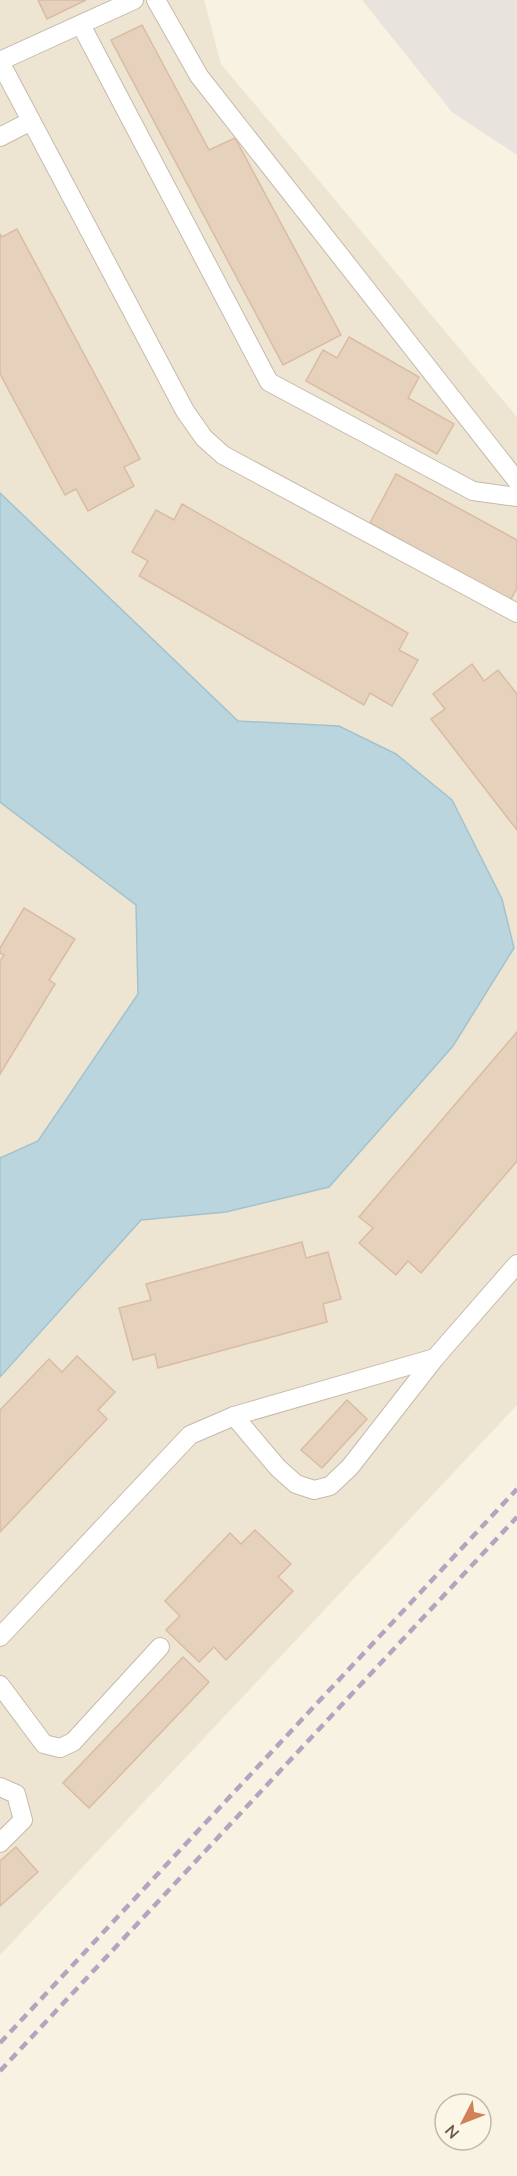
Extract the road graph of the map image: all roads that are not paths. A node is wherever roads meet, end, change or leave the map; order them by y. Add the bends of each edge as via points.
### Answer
1 (134, 0) edge
2 (156, 0) edge
3 (81, 25) junction
4 (0, 62) edge
5 (31, 121) junction
6 (0, 137) edge
7 (517, 481) edge
8 (517, 497) edge
9 (517, 613) edge
10 (517, 1264) edge
11 (435, 1358) junction
12 (234, 1416) junction
13 (0, 1637) edge
14 (160, 1647) dead end
15 (0, 1685) edge
16 (0, 1787) edge
17 (0, 1843) edge

1 - 3 lane
2 - 7 lane via 199,75
3 - 4 lane
3 - 8 lane via 269,382 473,491
4 - 5 lane
5 - 6 lane
5 - 9 lane via 185,411 204,438 223,455
10 - 11 lane
11 - 12 lane
11 - 12 lane via 350,1467 330,1486 314,1490 297,1484 278,1468
12 - 13 lane via 190,1435
14 - 15 lane via 73,1742 60,1748 44,1744
16 - 17 lane via 16,1794 23,1820

